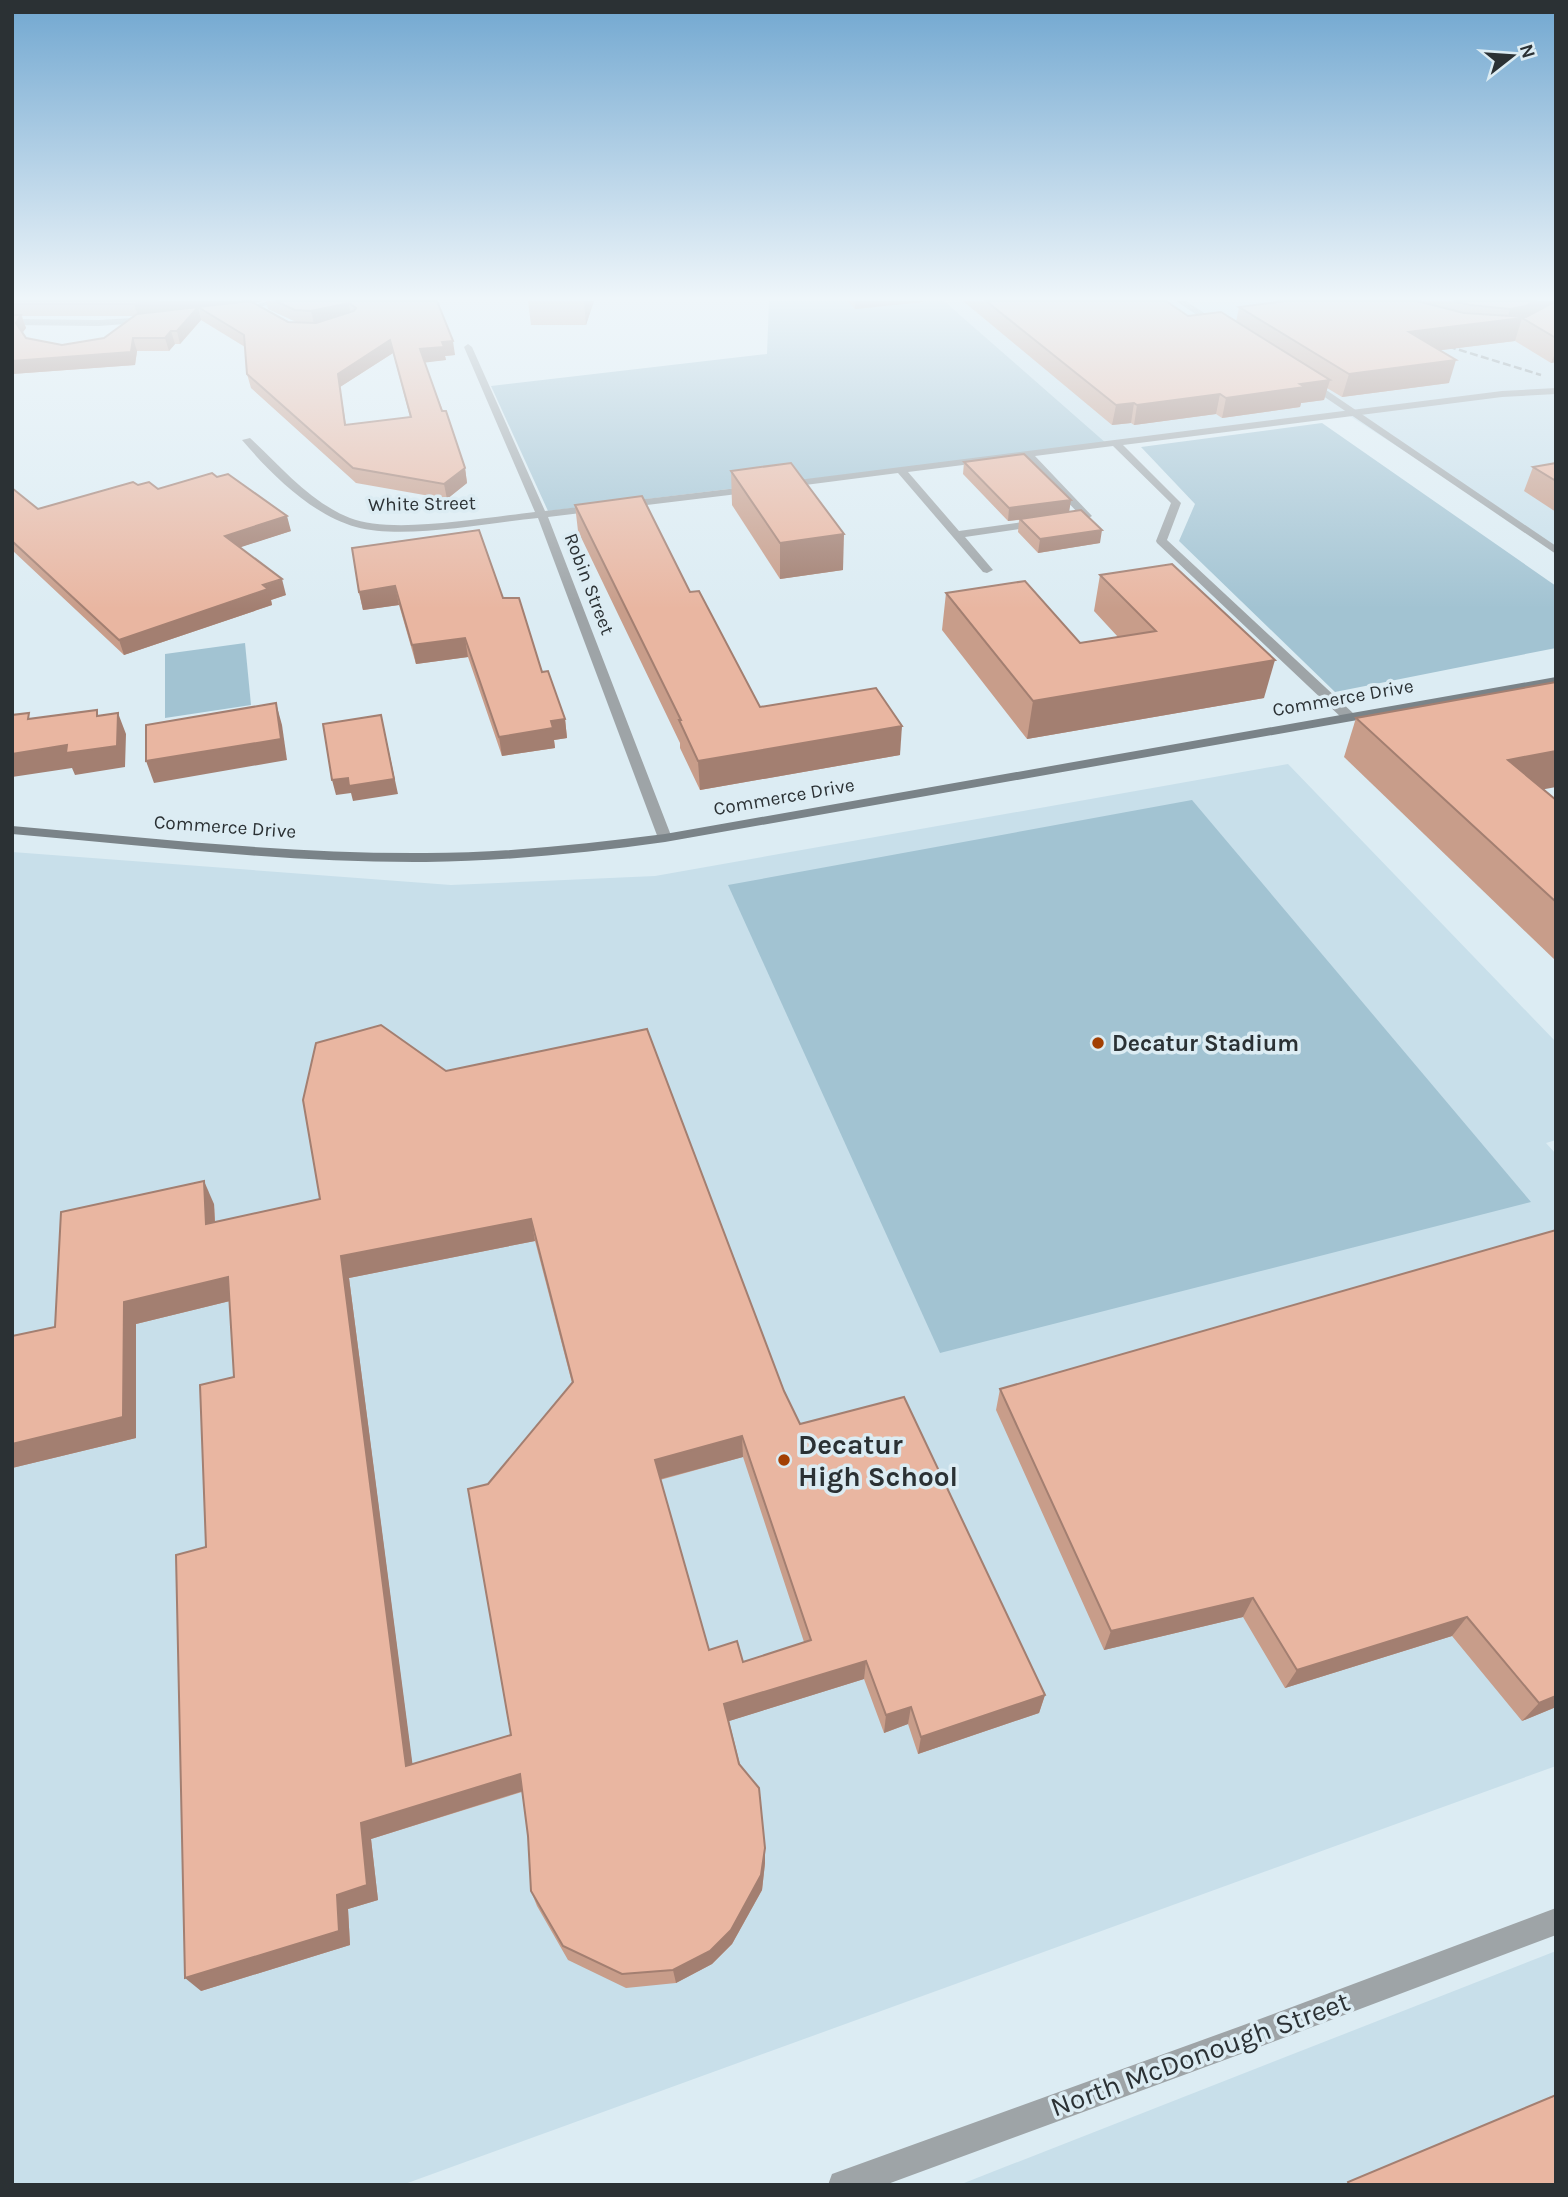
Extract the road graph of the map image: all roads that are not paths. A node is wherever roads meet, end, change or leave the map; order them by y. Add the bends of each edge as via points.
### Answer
1 (493, 404) edge
2 (1340, 404) edge
3 (1428, 404) edge
4 (1354, 413) junction
5 (247, 440) dead end
6 (1116, 443) junction
7 (1027, 454) junction
8 (901, 470) junction
9 (542, 515) junction
10 (956, 535) junction
11 (1556, 551) edge
12 (987, 570) dead end
13 (1556, 681) edge
14 (1349, 717) junction
15 (12, 830) edge
16 (665, 838) junction
17 (1556, 1921) edge
18 (844, 2185) edge

1 - 9 street, Robin Street
2 - 4 street
3 - 4 street, White Street
4 - 6 street, White Street
4 - 11 street
5 - 9 street, White Street via 314,503 349,521 379,527 426,526
6 - 7 street, White Street
6 - 14 street via 1176,503 1161,541
7 - 8 street, White Street
7 - 10 street via 1087,516
8 - 9 street, White Street
8 - 10 street
9 - 16 street, Robin Street
10 - 12 street
13 - 14 main road, Commerce Drive
14 - 16 main road, Commerce Drive
15 - 16 main road, Commerce Drive via 390,857 586,849
17 - 18 street, North McDonough Street

